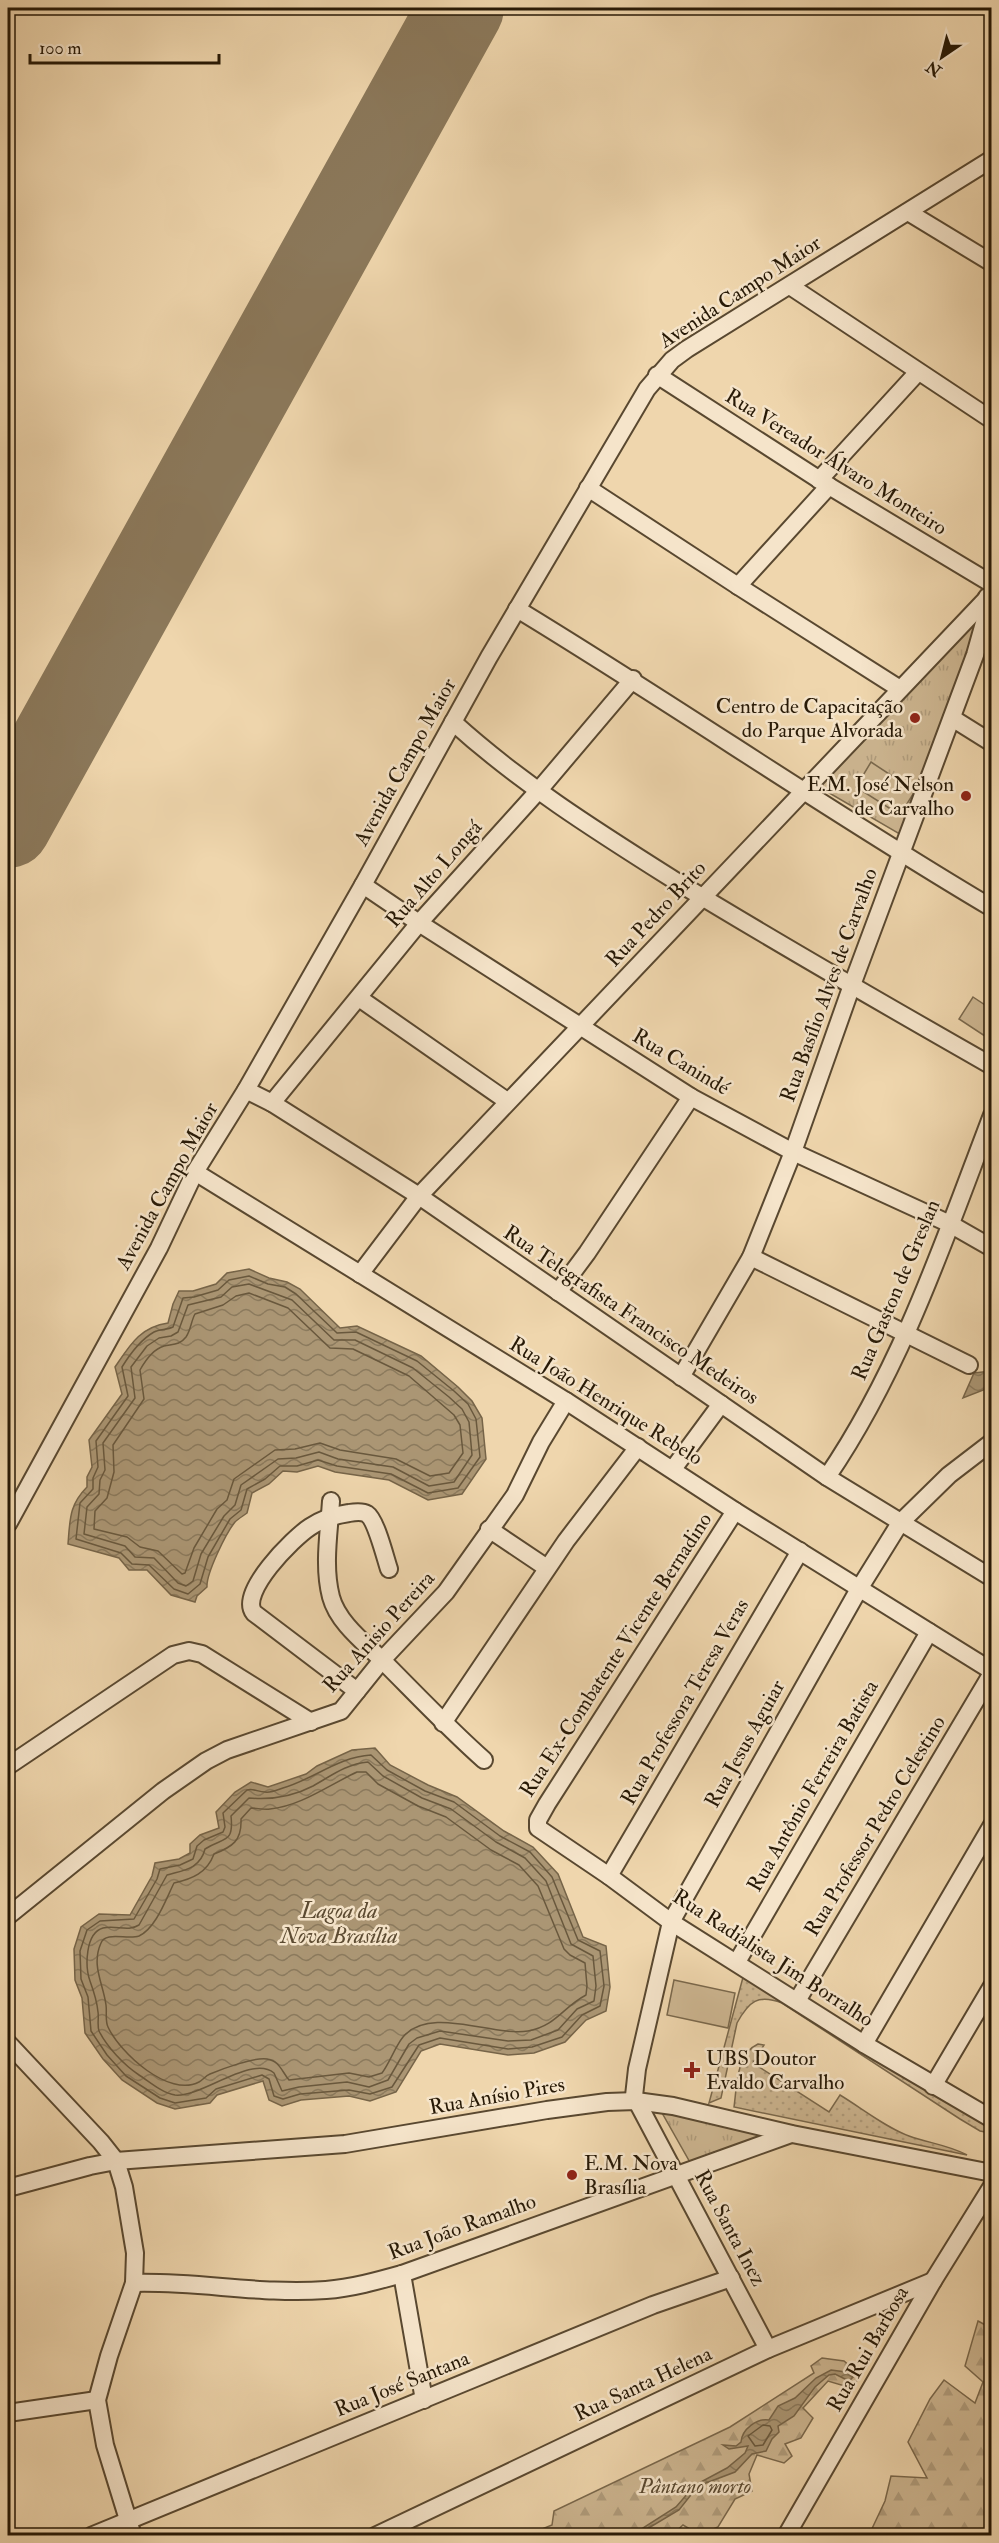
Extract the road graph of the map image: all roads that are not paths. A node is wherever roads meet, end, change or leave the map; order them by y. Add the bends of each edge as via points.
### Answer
1 (992, 159) edge
2 (908, 212) junction
3 (992, 263) edge
4 (790, 286) junction
5 (918, 372) junction
6 (657, 375) junction
7 (992, 420) edge
8 (824, 483) junction
9 (588, 488) junction
10 (738, 586) junction
11 (990, 591) edge
12 (517, 609) junction
13 (633, 679) junction
14 (900, 689) junction
15 (952, 718) junction
16 (453, 722) junction
17 (992, 743) edge
18 (802, 789) junction
19 (538, 790) junction
20 (900, 854) junction
21 (363, 885) junction
22 (703, 898) junction
23 (992, 908) edge
24 (418, 923) junction
25 (852, 985) junction
26 (359, 998) junction
27 (581, 1026) junction
28 (992, 1066) edge
29 (246, 1089) junction
30 (691, 1097) junction
31 (507, 1101) junction
32 (272, 1103) junction
33 (992, 1115) edge
34 (793, 1152) junction
35 (195, 1172) junction
36 (418, 1196) junction
37 (950, 1224) junction
38 (992, 1248) edge
39 (751, 1257) junction
40 (360, 1274) junction
41 (558, 1292) junction
42 (904, 1334) junction
43 (969, 1365) dead end
44 (681, 1377) junction
45 (566, 1401) junction
46 (721, 1404) junction
47 (992, 1442) edge
48 (638, 1447) junction
49 (673, 1468) junction
50 (827, 1477) junction
51 (330, 1509) junction
52 (735, 1511) junction
53 (900, 1523) junction
54 (8, 1524) edge
55 (489, 1529) junction
56 (800, 1551) junction
57 (547, 1568) junction
58 (389, 1569) dead end
59 (992, 1578) edge
60 (858, 1588) junction
61 (929, 1632) junction
62 (382, 1660) junction
63 (992, 1672) edge
64 (357, 1691) junction
65 (311, 1722) junction
66 (443, 1723) junction
67 (484, 1760) dead end
68 (8, 1766) edge
69 (537, 1825) joint
70 (992, 1825) edge
71 (609, 1876) junction
72 (8, 1916) edge
73 (671, 1922) junction
74 (737, 1962) junction
75 (992, 1986) edge
76 (797, 2001) junction
77 (8, 2043) edge
78 (864, 2044) junction
79 (933, 2086) junction
80 (636, 2102) junction
81 (992, 2119) edge
82 (792, 2134) junction
83 (116, 2162) junction
84 (992, 2173) edge
85 (677, 2176) junction
86 (992, 2186) edge
87 (8, 2188) edge
88 (402, 2274) junction
89 (731, 2278) junction
90 (933, 2281) junction
91 (134, 2283) junction
92 (768, 2349) junction
93 (97, 2400) junction
94 (424, 2400) junction
95 (8, 2413) edge
96 (131, 2529) edge
97 (92, 2535) edge
98 (375, 2535) edge
99 (786, 2535) edge

1 - 2 street, Avenida Campo Maior
2 - 3 street
2 - 4 street, Avenida Campo Maior
4 - 5 street
4 - 6 street, Avenida Campo Maior via 687,349
5 - 7 street
5 - 8 street
6 - 8 street, Rua Vereador Álvaro Monteiro
6 - 9 street, Avenida Campo Maior
8 - 10 street
8 - 11 street, Rua Vereador Álvaro Monteiro
9 - 10 street
9 - 12 street, Avenida Campo Maior
10 - 14 street
11 - 14 street, Rua Pedro Brito
11 - 15 street, Rua Basílio Alves de Carvalho via 983,629
12 - 13 street
12 - 16 street, Avenida Campo Maior
13 - 18 street
13 - 19 street, Rua Alto Longá
14 - 18 street, Rua Pedro Brito
15 - 17 street
15 - 20 street, Rua Basílio Alves de Carvalho
16 - 19 street
16 - 21 street, Avenida Campo Maior
18 - 20 street
18 - 22 street, Rua Pedro Brito
19 - 22 street
19 - 24 street, Rua Alto Longá
20 - 23 street
20 - 25 street, Rua Basílio Alves de Carvalho
21 - 24 street, Rua Canindé
21 - 29 street, Avenida Campo Maior
22 - 25 street
22 - 27 street, Rua Pedro Brito
24 - 26 street, Rua Alto Longá
24 - 27 street, Rua Canindé
25 - 28 street
25 - 34 street, Rua Basílio Alves de Carvalho
26 - 31 street
26 - 32 street, Rua Alto Longá
27 - 30 street, Rua Canindé
27 - 31 street, Rua Pedro Brito
29 - 32 street, Rua Telegrafista Francisco Medeiros
29 - 35 street, Avenida Campo Maior
30 - 34 street, Rua Canindé
30 - 41 street
31 - 36 street, Rua Pedro Brito
32 - 36 street, Rua Telegrafista Francisco Medeiros
33 - 37 street, Rua Gaston de Greslan
34 - 37 street, Rua Canindé
34 - 39 street, Rua Basílio Alves de Carvalho
35 - 40 street, Rua João Henrique Rebelo
35 - 54 street, Avenida Campo Maior via 159,1248
36 - 40 street, Rua Pedro Brito
36 - 41 street, Rua Telegrafista Francisco Medeiros
37 - 38 street, Rua Canindé
37 - 42 street, Rua Gaston de Greslan
39 - 42 street
39 - 44 street, Rua Basílio Alves de Carvalho
40 - 45 street, Rua João Henrique Rebelo
41 - 44 street, Rua Telegrafista Francisco Medeiros
42 - 43 street
42 - 50 street, Rua Gaston de Greslan via 878,1393
44 - 46 street, Rua Telegrafista Francisco Medeiros
45 - 48 street, Rua João Henrique Rebelo
45 - 55 street, Rua Anisio Pereira via 515,1495
46 - 49 street
46 - 50 street, Rua Telegrafista Francisco Medeiros
47 - 53 street, Rua Jesus Aguiar via 949,1475
48 - 49 street, Rua João Henrique Rebelo
48 - 57 street
49 - 52 street, Rua João Henrique Rebelo
50 - 53 street, Rua Telegrafista Francisco Medeiros
51 - 58 street via 369,1515
51 - 62 street via 327,1556 332,1600 339,1614
51 - 64 street via 284,1551 252,1592 251,1610
52 - 56 street, Rua João Henrique Rebelo
52 - 69 street, Rua Ex-Combatente Vicente Bernadino via 547,1803
53 - 59 street, Rua Telegrafista Francisco Medeiros
53 - 60 street, Rua Jesus Aguiar
55 - 57 street
55 - 62 street, Rua Anisio Pereira via 446,1592
56 - 60 street, Rua João Henrique Rebelo
56 - 71 street, Rua Professora Teresa Veras
57 - 66 street
60 - 61 street, Rua João Henrique Rebelo
60 - 73 street, Rua Jesus Aguiar
61 - 63 street, Rua João Henrique Rebelo
61 - 74 street, Rua Antônio Ferreira Batista
62 - 64 street, Rua Anisio Pereira
62 - 66 street
63 - 76 street, Rua Professor Pedro Celestino
64 - 65 street, Rua Anisio Pereira via 341,1711
65 - 68 street via 202,1654 182,1652
65 - 72 street, Rua Anisio Pereira via 206,1761
66 - 67 street
69 - 71 street, Rua Radialista Jim Borralho via 545,1835
70 - 78 street
71 - 73 street, Rua Radialista Jim Borralho
73 - 74 street, Rua Radialista Jim Borralho
73 - 80 street via 637,2069
74 - 76 street, Rua Radialista Jim Borralho
75 - 79 street
76 - 78 street, Rua Radialista Jim Borralho
77 - 83 street
78 - 79 street, Rua Radialista Jim Borralho
79 - 81 street, Rua Radialista Jim Borralho
80 - 82 street, Rua Anísio Pires via 673,2106
80 - 83 street, Rua Anísio Pires via 547,2109 345,2144
80 - 85 street, Rua Santa Inez
82 - 84 street, Rua Anísio Pires
82 - 85 street, Rua João Ramalho
83 - 87 street, Rua Anísio Pires
83 - 91 street via 131,2224
85 - 88 street, Rua João Ramalho
85 - 89 street, Rua Santa Inez
86 - 90 street, Rua Rui Barbosa
88 - 91 street, Rua João Ramalho via 327,2290
88 - 94 street
89 - 92 street, Rua Santa Inez
89 - 94 street, Rua José Santana via 653,2305
90 - 92 street, Rua Santa Helena
90 - 99 street, Rua Rui Barbosa
91 - 93 street
92 - 98 street, Rua Santa Helena
93 - 95 street
93 - 96 street via 105,2445
94 - 96 street, Rua José Santana
96 - 97 street, Rua José Santana

